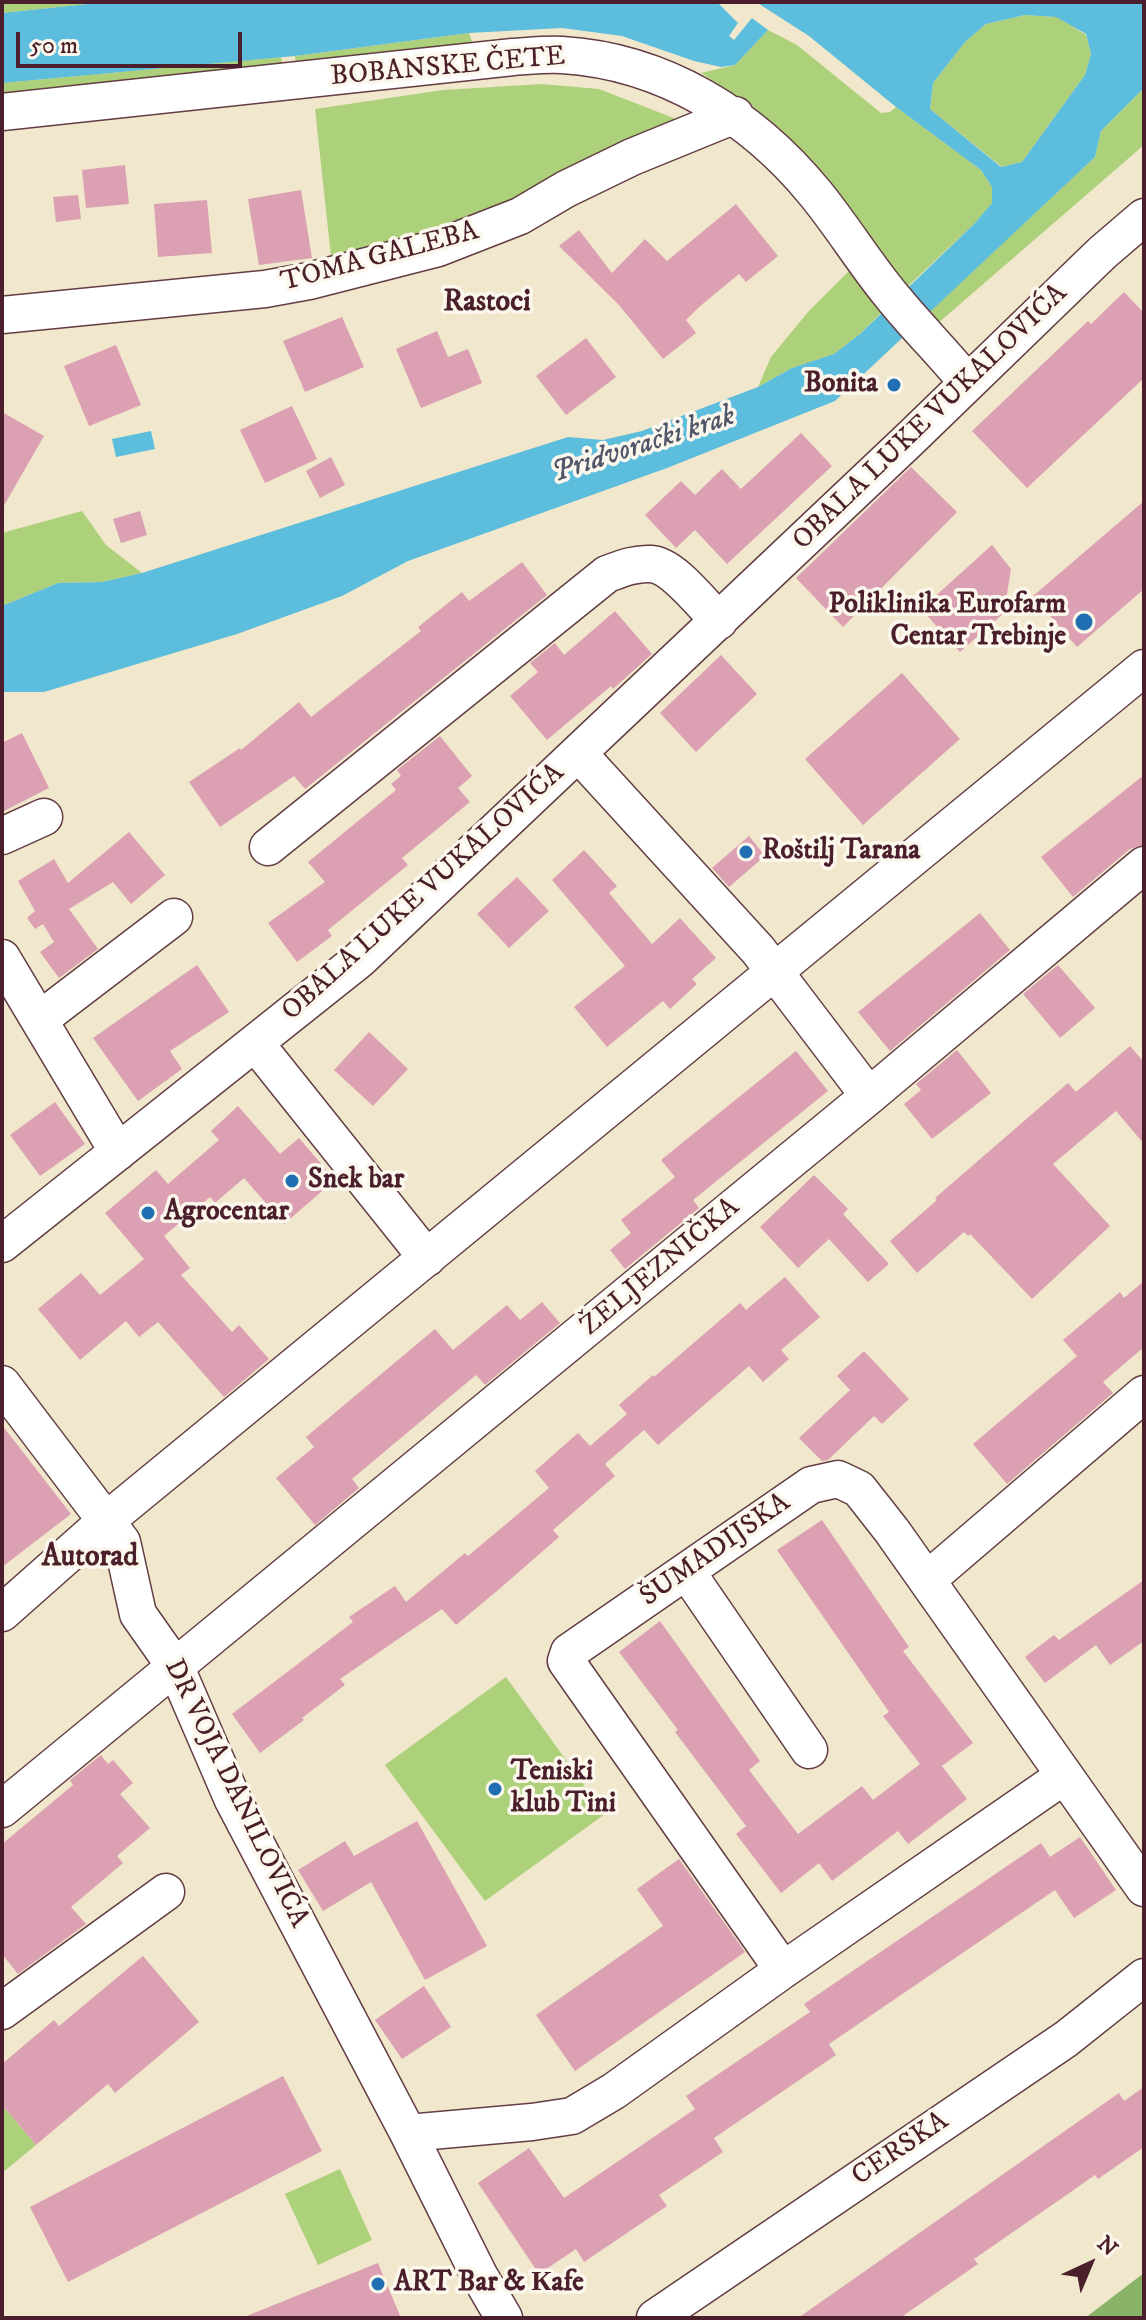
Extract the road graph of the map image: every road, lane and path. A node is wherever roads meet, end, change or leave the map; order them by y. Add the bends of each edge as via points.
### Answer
1 (2, 112) edge
2 (735, 115) junction
3 (1144, 217) edge
4 (2, 315) edge
5 (967, 382) junction
6 (719, 621) junction
7 (1144, 668) edge
8 (578, 753) junction
9 (44, 817) dead end
10 (2, 836) edge
11 (268, 847) dead end
12 (1144, 865) edge
13 (174, 917) dead end
14 (2, 958) edge
15 (775, 972) junction
16 (39, 1020) junction
17 (256, 1044) junction
18 (869, 1096) junction
19 (118, 1152) junction
20 (2, 1244) edge
21 (427, 1258) junction
22 (2, 1384) edge
23 (1144, 1394) edge
24 (107, 1520) junction
25 (687, 1572) junction
26 (927, 1580) junction
27 (2, 1613) edge
28 (176, 1668) junction
29 (809, 1750) dead end
30 (1064, 1776) junction
31 (2, 1809) edge
32 (1144, 1888) edge
33 (166, 1892) dead end
34 (783, 1970) junction
35 (1144, 1977) edge
36 (2, 2011) edge
37 (408, 2133) junction
38 (504, 2318) edge
39 (655, 2318) edge

1 - 2 street, BOBANSKE ČETE via 561,55 650,72
2 - 4 street, TOMA GALEBA via 632,157 520,216 438,248 265,289
2 - 5 street, BOBANSKE ČETE via 782,155
3 - 5 street, OBALA LUKE VUKALOVIĆA
5 - 6 street, OBALA LUKE VUKALOVIĆA
6 - 8 street, OBALA LUKE VUKALOVIĆA
6 - 11 street via 667,568 634,565 607,574
7 - 15 street
8 - 15 street
8 - 17 street, OBALA LUKE VUKALOVIĆA via 359,960
9 - 10 street
12 - 18 street, ŽELJEZNIČKA
13 - 16 street
14 - 16 street
15 - 18 street
15 - 21 street
16 - 19 street
17 - 19 street, OBALA LUKE VUKALOVIĆA
17 - 21 street
18 - 28 street, ŽELJEZNIČKA
19 - 20 street, OBALA LUKE VUKALOVIĆA
21 - 24 street
22 - 24 street, DR VOJA DANILOVIĆA
23 - 26 street
24 - 27 street
24 - 28 street, DR VOJA DANILOVIĆA via 122,1542 138,1614
25 - 26 street, ŠUMADIJSKA via 811,1485 838,1479 859,1489
25 - 29 street
25 - 34 street, ŠUMADIJSKA via 569,1652 566,1661
26 - 30 street, ŠUMADIJSKA
28 - 31 street, ŽELJEZNIČKA
28 - 37 street, DR VOJA DANILOVIĆA via 233,1800
30 - 32 street, ŠUMADIJSKA
30 - 34 street
33 - 36 street
34 - 37 street via 572,2116
35 - 39 street, CERSKA via 1066,2039
37 - 38 street, DR VOJA DANILOVIĆA

